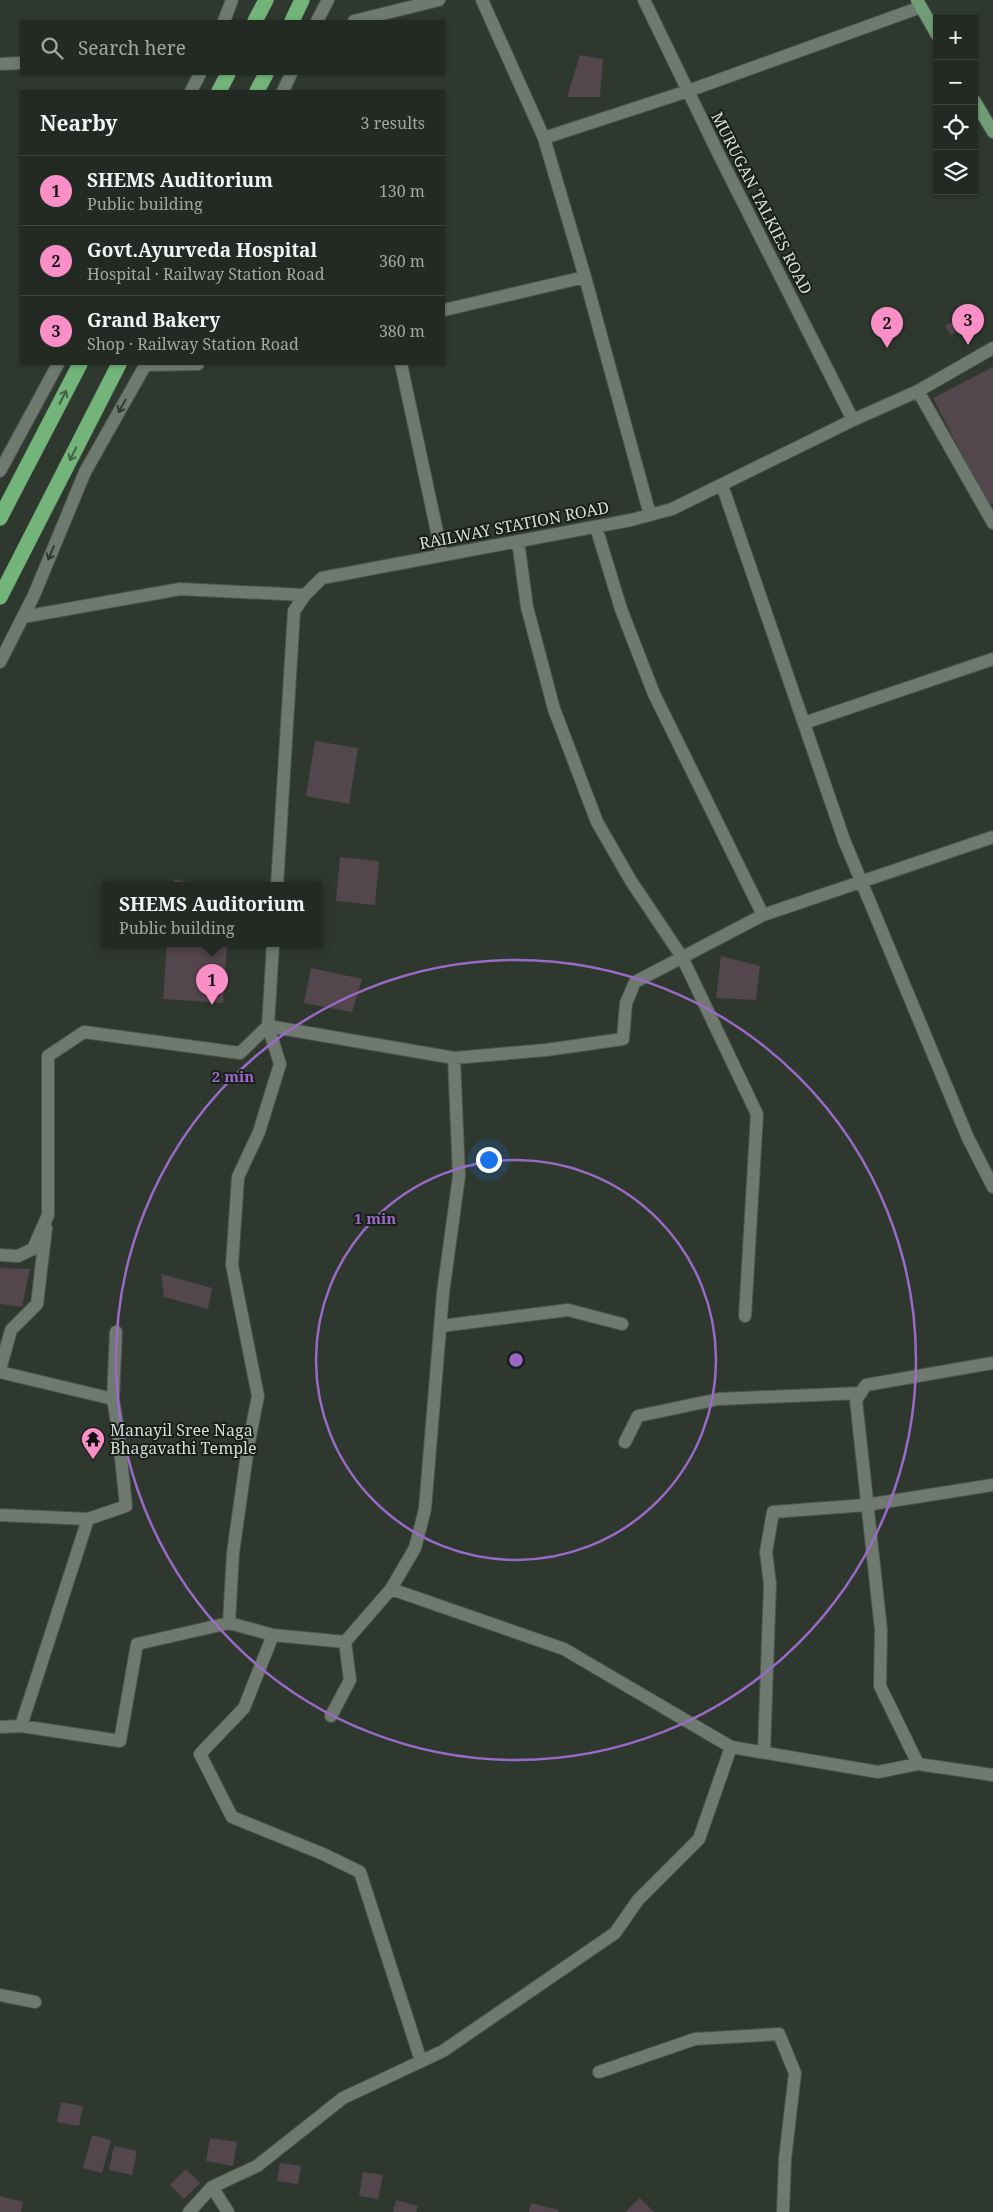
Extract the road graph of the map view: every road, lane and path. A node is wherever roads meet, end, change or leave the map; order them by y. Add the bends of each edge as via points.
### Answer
1 (232, 0) edge
2 (266, 0) edge
3 (302, 0) edge
4 (328, 0) edge
5 (439, 0) edge
6 (482, 0) edge
7 (644, 0) edge
8 (919, 4) edge
9 (224, 20) edge
10 (256, 20) edge
11 (292, 20) edge
12 (318, 20) edge
13 (358, 20) edge
14 (933, 28) edge
15 (20, 63) edge
16 (0, 64) edge
17 (199, 75) edge
18 (227, 75) edge
19 (265, 75) edge
20 (291, 75) edge
21 (192, 90) edge
22 (220, 90) edge
23 (258, 90) edge
24 (283, 90) edge
25 (688, 91) junction
26 (977, 105) edge
27 (993, 132) edge
28 (544, 138) junction
29 (585, 277) junction
30 (445, 310) edge
31 (993, 348) edge
32 (57, 365) edge
33 (79, 365) edge
34 (118, 365) edge
35 (144, 365) edge
36 (401, 365) edge
37 (918, 391) junction
38 (853, 420) junction
39 (0, 471) edge
40 (722, 485) junction
41 (650, 515) junction
42 (0, 518) edge
43 (993, 523) edge
44 (596, 526) junction
45 (518, 541) junction
46 (442, 555) junction
47 (305, 595) junction
48 (0, 597) edge
49 (23, 617) junction
50 (993, 659) edge
51 (0, 662) edge
52 (804, 723) junction
53 (993, 837) edge
54 (277, 882) edge
55 (862, 883) junction
56 (763, 915) junction
57 (273, 947) edge
58 (682, 958) junction
59 (268, 1026) junction
60 (454, 1058) junction
61 (993, 1187) edge
62 (48, 1215) junction
63 (0, 1255) edge
64 (745, 1316) dead end
65 (622, 1324) dead end
66 (441, 1326) junction
67 (116, 1332) dead end
68 (993, 1363) edge
69 (0, 1371) edge
70 (861, 1393) junction
71 (113, 1399) junction
72 (625, 1442) dead end
73 (993, 1485) edge
74 (866, 1505) junction
75 (0, 1515) edge
76 (88, 1519) junction
77 (391, 1589) junction
78 (229, 1623) junction
79 (273, 1635) junction
80 (345, 1642) junction
81 (331, 1716) dead end
82 (21, 1726) junction
83 (0, 1727) edge
84 (731, 1747) junction
85 (764, 1752) junction
86 (918, 1764) junction
87 (993, 1775) edge
88 (0, 1995) edge
89 (35, 2002) dead end
90 (421, 2061) junction
91 (599, 2072) dead end
92 (212, 2187) junction
93 (189, 2212) edge
94 (228, 2212) edge
95 (783, 2212) edge

1 - 9 street
2 - 10 highway
3 - 11 highway
4 - 12 street
5 - 13 street
6 - 28 street
7 - 25 street, MURUGAN TALKIES ROAD
8 - 14 main road
8 - 25 street
15 - 16 street
17 - 21 street
18 - 22 highway
19 - 23 highway
20 - 24 street
25 - 28 street
25 - 38 street, MURUGAN TALKIES ROAD
26 - 27 main road
28 - 29 street
29 - 30 street
29 - 41 street
31 - 37 street, RAILWAY STATION ROAD
32 - 39 street
42 -> 33 highway
34 -> 48 highway
35 -> 49 street via 85,472
36 - 46 street
37 - 38 street, RAILWAY STATION ROAD
37 - 43 street
38 - 40 street, RAILWAY STATION ROAD
40 - 41 street, RAILWAY STATION ROAD via 672,509
40 - 52 street
41 - 44 street, RAILWAY STATION ROAD
44 - 45 street, RAILWAY STATION ROAD
44 - 56 street via 621,609 654,694
45 - 46 street, RAILWAY STATION ROAD
45 - 58 street via 527,607 554,709 597,822
46 - 47 street, RAILWAY STATION ROAD via 322,578
47 - 49 street via 180,589
47 - 54 street, RAILWAY STATION ROAD via 294,611
49 - 51 street
50 - 52 street
52 - 55 street
53 - 55 street
55 - 56 street
55 - 61 street via 968,1138
56 - 58 street
57 - 59 street
58 - 60 street via 635,982 626,1004 623,1038 546,1050
58 - 64 street via 758,1114
59 - 60 street
59 - 62 street via 240,1053 84,1032 48,1056
59 - 78 street via 280,1064 259,1132 238,1177 232,1265 258,1396 233,1553
60 - 66 street via 459,1176
62 - 63 street via 33,1248 18,1256
62 - 69 street via 37,1304 11,1330
65 - 66 street via 568,1310
66 - 77 street via 425,1509 415,1548
67 - 71 street
68 - 70 street via 866,1385
69 - 71 street
70 - 72 street via 719,1399 638,1416
70 - 74 street via 856,1400
71 - 76 street via 126,1506
73 - 74 street
74 - 85 street via 773,1512 766,1552 770,1584
74 - 86 street via 882,1630 880,1686
75 - 76 street
76 - 82 street
77 - 80 street
77 - 84 street via 564,1649
78 - 79 street
78 - 82 street via 137,1644 120,1741
79 - 80 street
79 - 90 street via 244,1708 200,1754 232,1817 360,1872
80 - 81 street via 350,1680
82 - 83 street
84 - 85 street
84 - 90 street via 699,1839 638,1900 615,1933 443,2051
85 - 86 street via 878,1772
86 - 87 street
88 - 89 street
90 - 92 street via 342,2098 257,2166
91 - 95 street via 696,2039 778,2034 795,2073 784,2159
92 - 93 street
92 - 94 street

